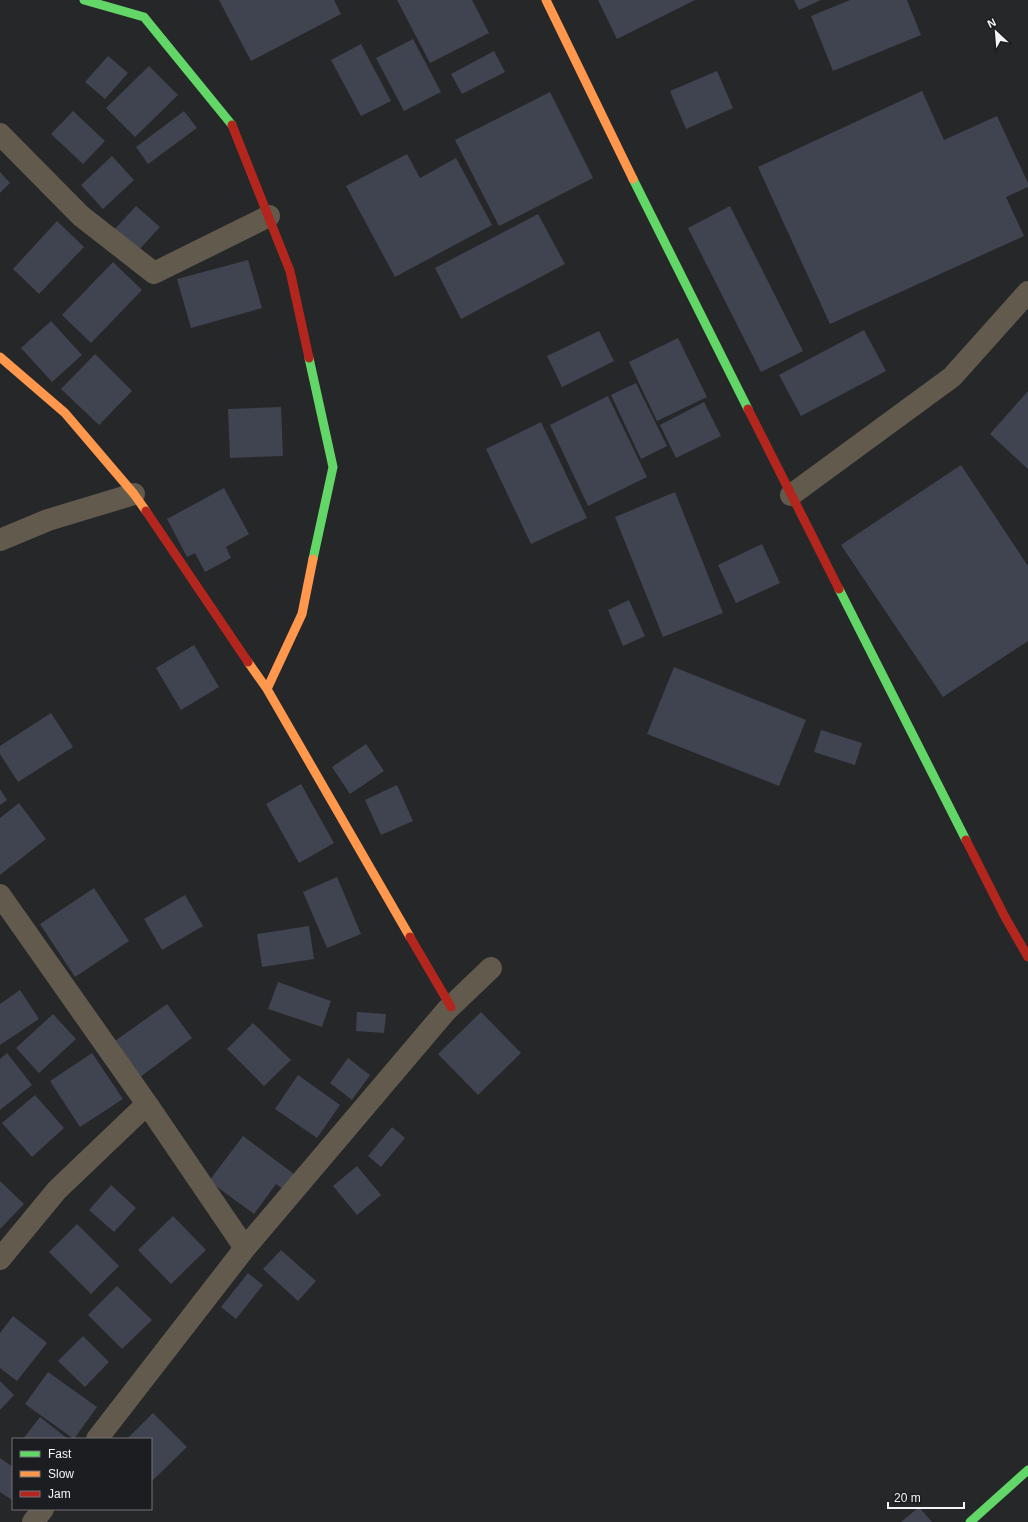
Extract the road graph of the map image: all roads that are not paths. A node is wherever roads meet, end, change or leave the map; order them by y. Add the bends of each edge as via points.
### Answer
1 (84, 0) edge
2 (546, 0) edge
3 (0, 134) edge
4 (269, 216) junction
5 (1028, 292) edge
6 (0, 357) edge
7 (134, 494) junction
8 (792, 495) junction
9 (0, 540) edge
10 (267, 689) junction
11 (0, 895) edge
12 (1028, 957) edge
13 (491, 968) dead end
14 (451, 1006) junction
15 (146, 1104) junction
16 (245, 1248) junction
17 (0, 1259) edge
18 (98, 1438) edge
19 (1028, 1470) edge
20 (42, 1510) edge
21 (33, 1522) edge
22 (970, 1522) edge

1 - 4 street via 144,17 235,128
2 - 8 street via 682,279
3 - 4 street via 81,216 154,272
4 - 10 street via 290,271 333,467 302,614
5 - 8 street via 952,377
6 - 7 street via 65,413
7 - 9 street via 48,520
7 - 10 street
8 - 12 street via 1001,910
10 - 14 street
11 - 15 street
13 - 14 street
14 - 16 street
15 - 16 street
15 - 17 street via 57,1190
16 - 18 street
19 - 22 street
20 - 21 street

